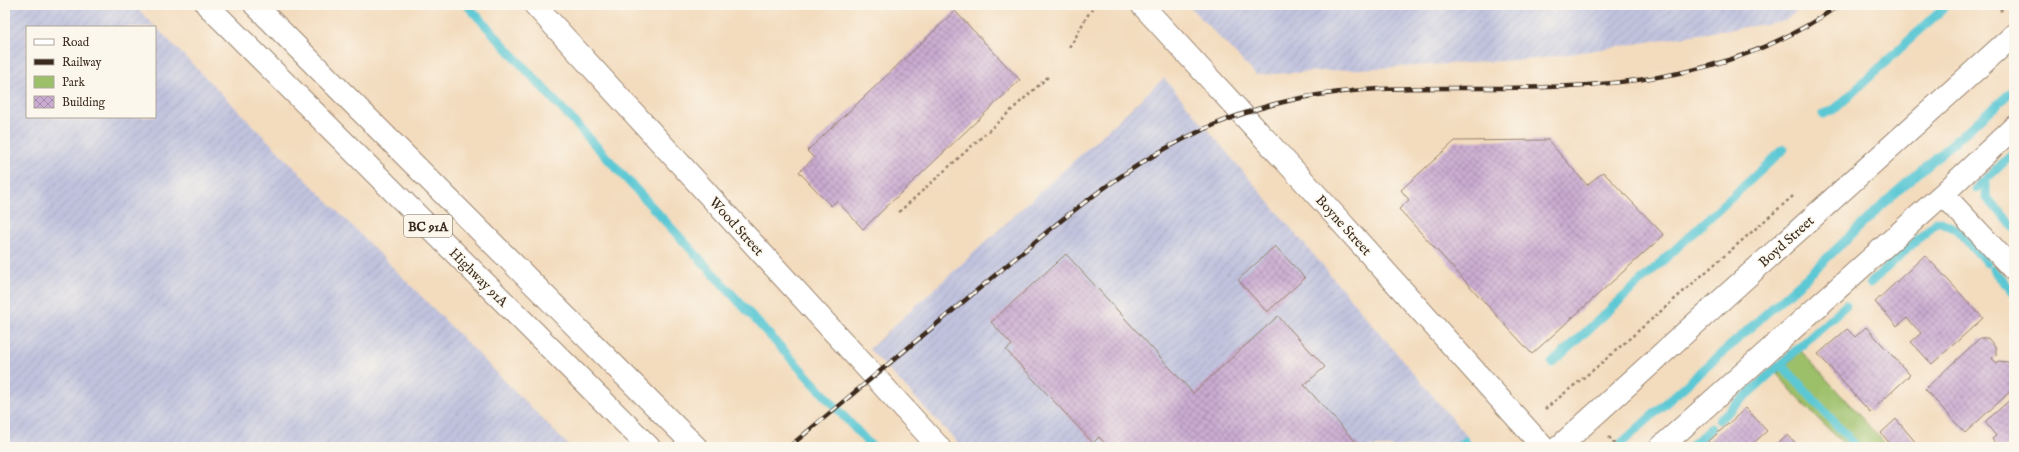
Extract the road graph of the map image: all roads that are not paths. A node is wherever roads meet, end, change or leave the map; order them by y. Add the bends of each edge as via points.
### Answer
1 (207, 5) edge
2 (255, 5) edge
3 (535, 5) edge
4 (1142, 5) edge
5 (2014, 35) edge
6 (2014, 127) edge
7 (1944, 194) junction
8 (2014, 270) edge
9 (649, 447) edge
10 (696, 447) edge
11 (939, 447) edge
12 (1543, 447) edge
13 (1559, 447) edge
14 (1661, 447) edge

1 - 9 main road, Highway 91A / BC 91A
2 - 10 main road, BC 91A
3 - 11 main road, Wood Street
4 - 12 main road, Boyne Street
5 - 13 main road, Boyd Street
6 - 7 main road
7 - 8 main road
7 - 14 main road

